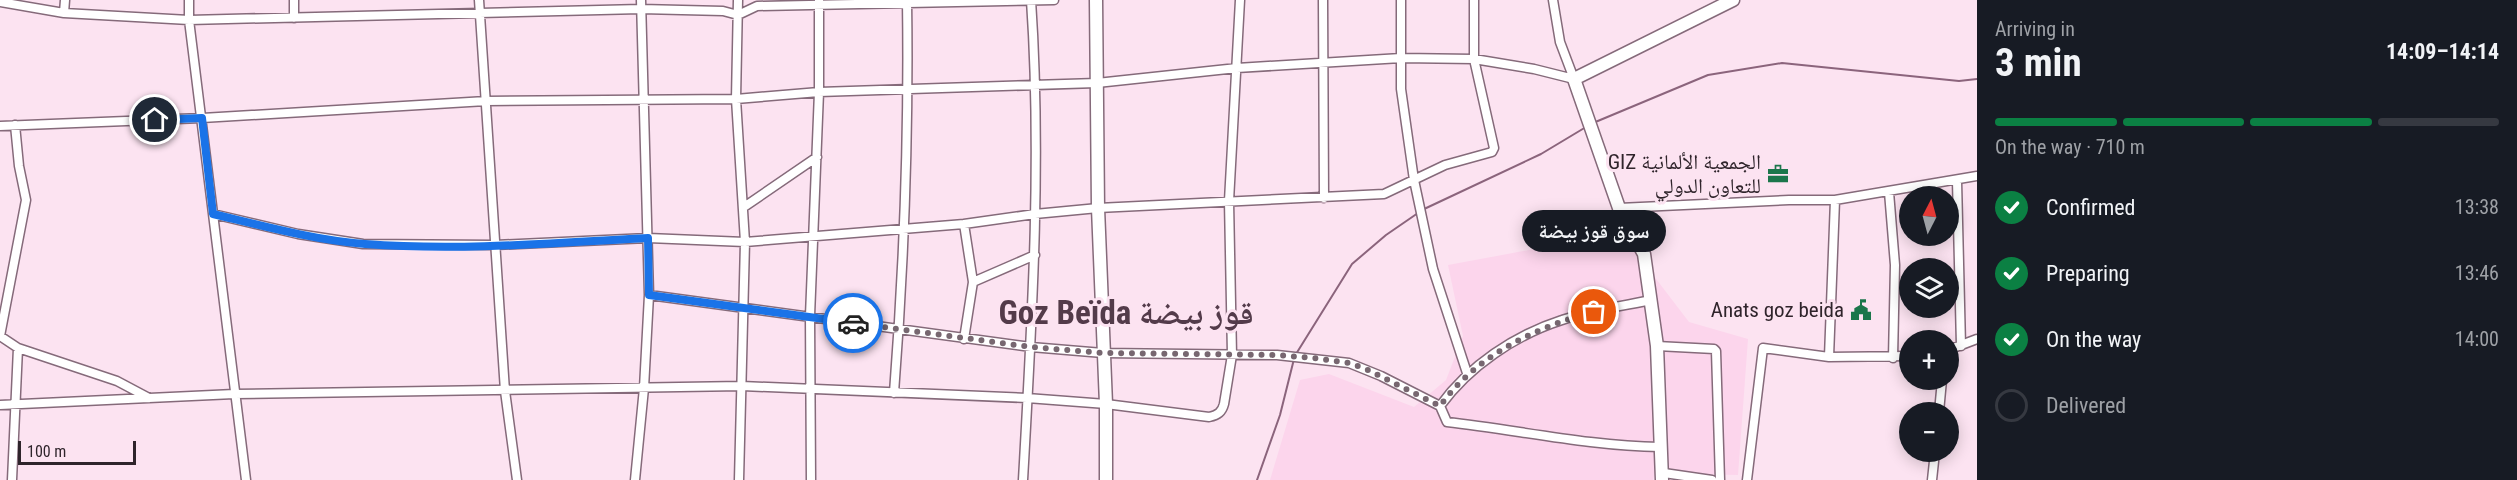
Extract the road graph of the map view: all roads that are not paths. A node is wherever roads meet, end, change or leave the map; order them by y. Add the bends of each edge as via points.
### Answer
1 (65, 0) edge
2 (189, 0) edge
3 (294, 0) edge
4 (479, 0) edge
5 (738, 0) edge
6 (1054, 0) edge
7 (1096, 0) edge
8 (1240, 0) edge
9 (1323, 0) edge
10 (1401, 0) edge
11 (1474, 0) edge
12 (1553, 0) edge
13 (1734, 0) edge
14 (1031, 1) edge
15 (0, 2) edge
16 (819, 2) edge
17 (907, 2) edge
18 (641, 5) edge
19 (64, 13) junction
20 (480, 15) junction
21 (738, 15) junction
22 (294, 18) junction
23 (189, 20) junction
24 (1401, 58) junction
25 (1474, 59) junction
26 (1324, 61) junction
27 (1238, 68) junction
28 (1574, 79) junction
29 (1097, 83) junction
30 (1036, 85) junction
31 (906, 90) junction
32 (819, 92) junction
33 (645, 98) junction
34 (735, 99) junction
35 (486, 101) junction
36 (202, 118) junction
37 (15, 125) junction
38 (0, 126) edge
39 (817, 157) junction
40 (1977, 176) edge
41 (1414, 180) junction
42 (1957, 181) junction
43 (1889, 192) junction
44 (1324, 198) junction
45 (1835, 200) junction
46 (1229, 201) junction
47 (744, 207) junction
48 (1098, 208) junction
49 (1619, 208) junction
50 (213, 214) junction
51 (1035, 214) junction
52 (964, 224) junction
53 (902, 228) junction
54 (813, 235) junction
55 (648, 238) junction
56 (745, 242) junction
57 (495, 245) junction
58 (1035, 255) junction
59 (973, 282) junction
60 (649, 295) junction
61 (1652, 300) junction
62 (743, 306) junction
63 (810, 316) junction
64 (899, 331) junction
65 (0, 336) edge
66 (964, 339) junction
67 (1977, 339) edge
68 (1657, 346) junction
69 (1961, 346) joint
70 (1031, 347) junction
71 (18, 348) junction
72 (1103, 353) junction
73 (1232, 355) junction
74 (1829, 357) junction
75 (1893, 358) junction
76 (1899, 358) edge
77 (1467, 373) junction
78 (742, 386) junction
79 (811, 387) junction
80 (645, 388) junction
81 (505, 391) junction
82 (894, 393) junction
83 (234, 394) junction
84 (149, 398) junction
85 (1028, 398) junction
86 (1106, 404) junction
87 (0, 405) edge
88 (17, 405) junction
89 (1440, 406) junction
90 (1660, 447) junction
91 (1934, 462) edge
92 (1663, 477) edge
93 (12, 480) edge
94 (246, 480) edge
95 (517, 480) edge
96 (635, 480) edge
97 (739, 480) edge
98 (811, 480) edge
99 (1023, 480) edge
100 (1106, 480) edge
101 (1712, 480) edge
102 (1720, 480) edge
103 (1747, 480) edge
104 (1932, 480) edge

1 - 19 street
2 - 23 street
3 - 22 street
4 - 20 street
5 - 21 street
6 - 14 street
7 - 29 main road
8 - 27 street
9 - 26 street
10 - 24 street
11 - 25 street
12 - 28 street via 1560,42
13 - 28 main road
14 - 17 street
14 - 30 street
15 - 19 street
16 - 17 street
16 - 21 street via 757,6
16 - 32 street
17 - 31 street
18 - 20 street
18 - 21 street
18 - 33 street
19 - 23 street
20 - 22 street
20 - 35 street
21 - 34 street
22 - 23 street
23 - 36 street
24 - 25 street
24 - 26 street
24 - 41 street
25 - 28 street
25 - 41 street via 1492,152 1445,165
26 - 27 street
26 - 44 street
27 - 29 street
27 - 46 street
28 - 49 main road
29 - 30 street
29 - 48 main road
30 - 31 street
30 - 51 street
31 - 32 street
31 - 53 street
32 - 34 street
32 - 39 street
33 - 34 street
33 - 35 street
33 - 55 street
34 - 47 street
35 - 36 street
35 - 57 street
36 - 37 street
36 - 50 street
37 - 38 street
37 - 65 street via 26,200
39 - 47 street
39 - 54 street
40 - 42 street
41 - 44 street via 1384,194
41 - 77 street via 1433,269
42 - 43 street
42 - 69 street
43 - 45 street
43 - 75 street via 1894,265
44 - 46 street
45 - 49 street
45 - 74 street
46 - 48 street
46 - 73 street
47 - 56 street
48 - 51 street
48 - 72 main road
49 - 61 main road via 1644,254
50 - 57 street via 363,244
50 - 83 street
51 - 52 street
51 - 58 street
52 - 53 street
52 - 59 street
53 - 54 street
53 - 64 street
54 - 56 street
54 - 63 street
55 - 56 street
55 - 57 street
55 - 60 street
56 - 62 street
57 - 81 street
58 - 59 street
58 - 70 street
59 - 66 street
60 - 62 street
60 - 80 street
61 - 68 main road
61 - 77 street via 1562,320 1509,346
62 - 63 street
62 - 78 street
63 - 64 street
63 - 79 street
64 - 66 street
64 - 82 street
65 - 71 street
66 - 70 street
67 - 69 street
68 - 90 main road
68 - 102 street via 1716,351
70 - 72 street
70 - 85 street
71 - 84 street via 117,381
71 - 88 street
72 - 73 street
72 - 86 main road
73 - 86 street via 1224,404 1217,416
73 - 89 street via 1277,355 1349,363 1382,375
74 - 75 street
74 - 103 street via 1763,348
75 - 76 street
77 - 89 street
78 - 79 street
78 - 80 street
78 - 97 street
79 - 82 street
79 - 98 street
80 - 81 street
80 - 96 street
81 - 83 street
81 - 95 street
82 - 85 street
83 - 84 street
83 - 94 street
84 - 88 street
85 - 86 street
85 - 99 street
86 - 100 main road
87 - 88 street
88 - 93 street
89 - 90 street via 1447,422
90 - 92 main road
91 - 104 street
92 - 101 street

